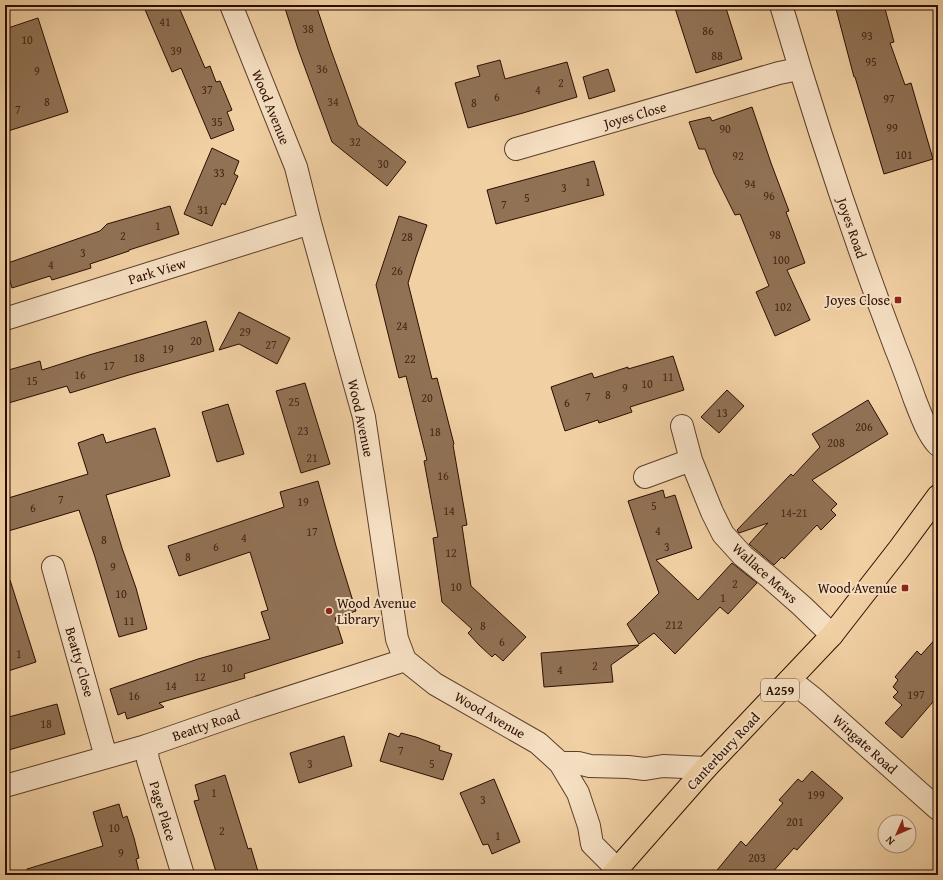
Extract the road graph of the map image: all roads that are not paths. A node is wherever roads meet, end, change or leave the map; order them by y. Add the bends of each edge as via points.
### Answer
1 (231, 5) edge
2 (780, 5) edge
3 (799, 68) junction
4 (516, 149) dead end
5 (310, 223) junction
6 (5, 319) edge
7 (682, 426) dead end
8 (938, 445) edge
9 (691, 460) junction
10 (645, 477) dead end
11 (938, 496) edge
12 (53, 567) dead end
13 (832, 634) junction
14 (405, 660) junction
15 (790, 680) junction
16 (146, 746) junction
17 (106, 757) junction
18 (560, 763) junction
19 (706, 768) junction
20 (5, 786) edge
21 (938, 809) edge
22 (615, 872) edge
23 (183, 875) edge

1 - 5 street, Wood Avenue via 296,167
2 - 3 street, Joyes Road
3 - 4 street, Joyes Close
3 - 8 street, Joyes Road via 881,308 923,420 932,439
5 - 6 street, Park View
5 - 14 street, Wood Avenue via 364,417 397,639
7 - 9 street, Wallace Mews
9 - 10 street
9 - 13 street, Wallace Mews via 723,534 743,556
11 - 13 highway, Canterbury Road / A259
12 - 17 street, Beatty Close
13 - 15 highway, Canterbury Road / A259
14 - 16 street, Beatty Road
14 - 18 street, Wood Avenue via 435,684 538,743
15 - 19 highway, Canterbury Road / A259
15 - 21 street, Wingate Road
16 - 17 street, Beatty Road
16 - 23 street, Page Place
17 - 20 street, Beatty Road
18 - 19 street via 645,769 663,766
18 - 22 street, Wood Avenue via 578,793 592,844
19 - 22 highway, Canterbury Road / A259

